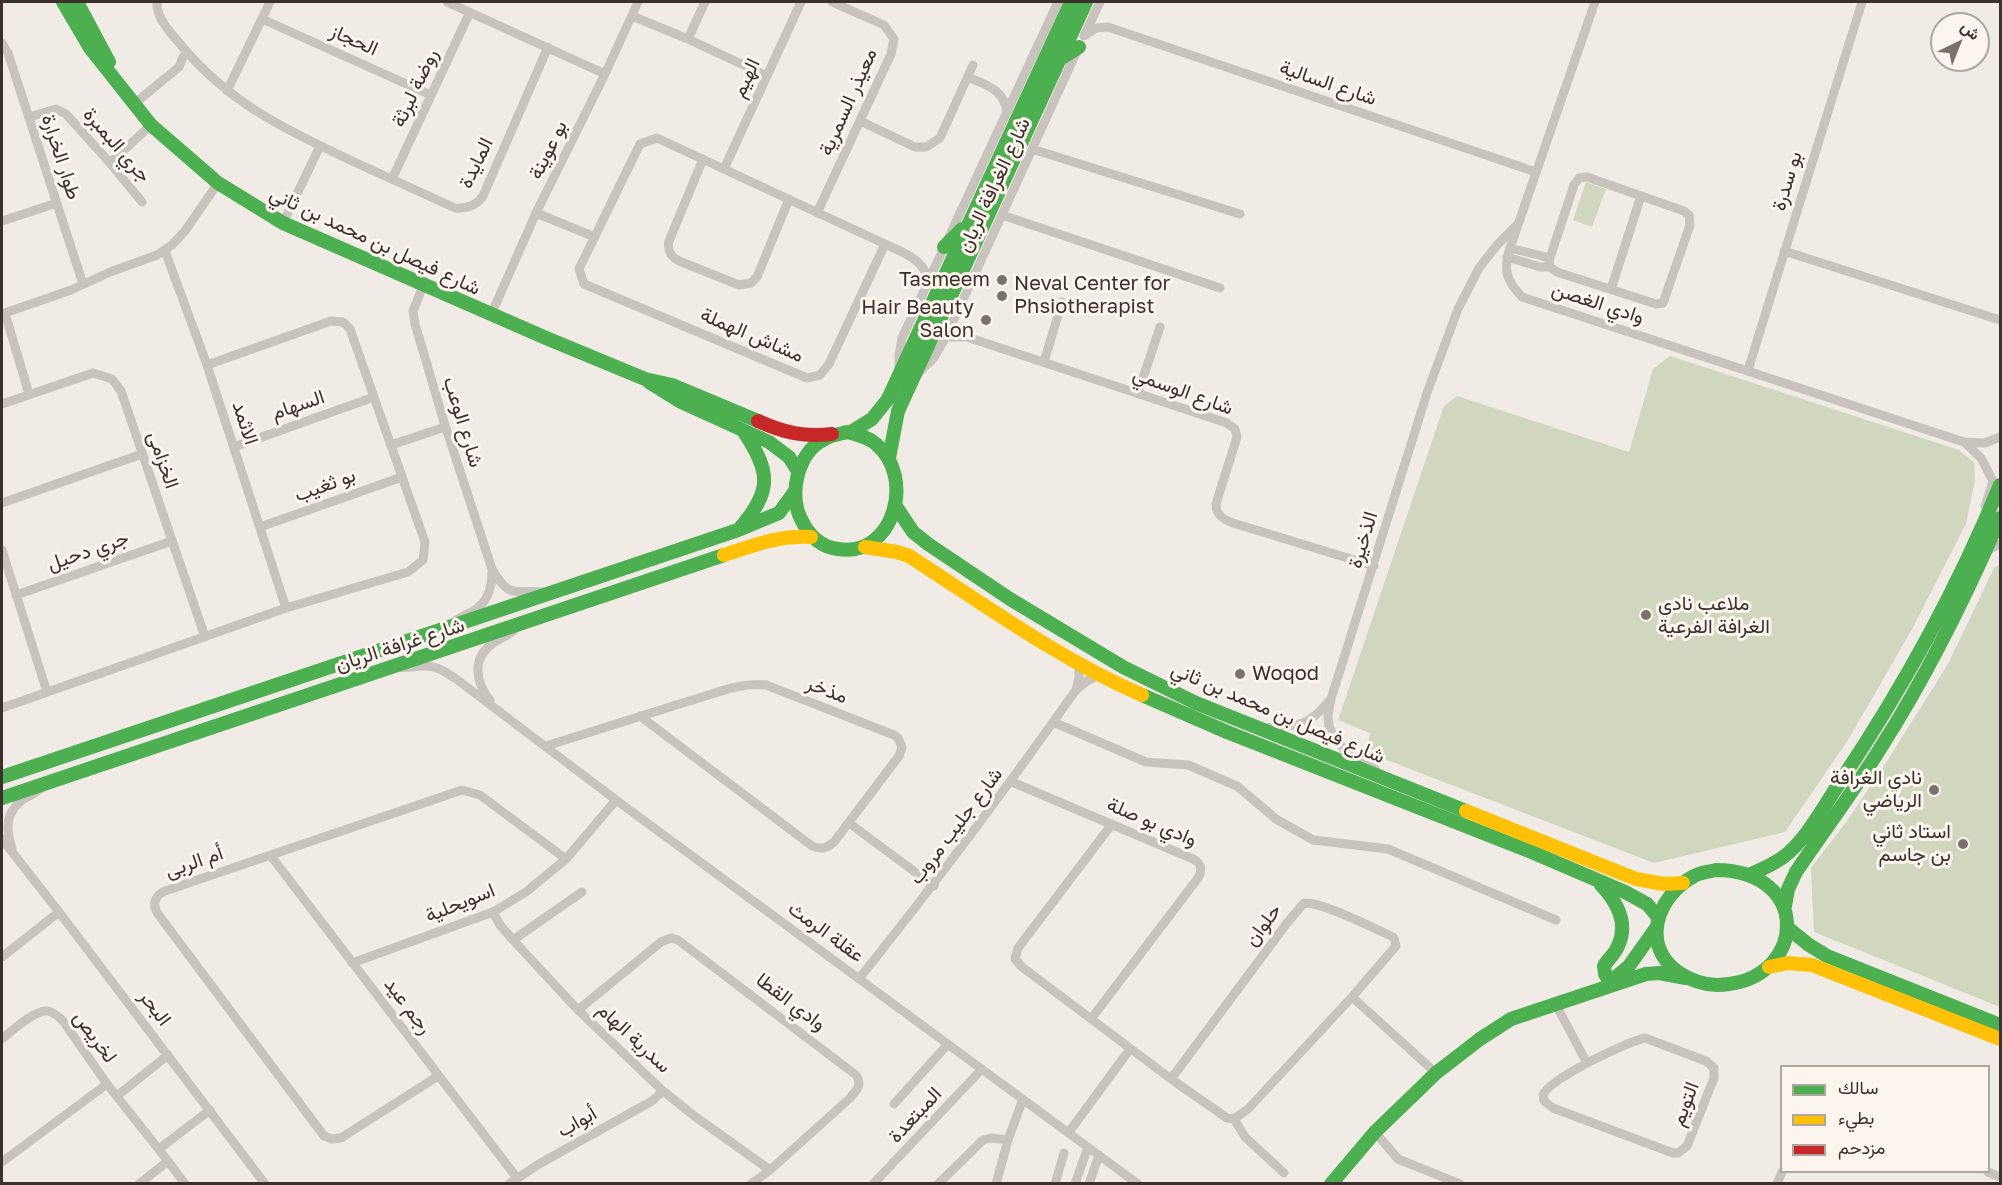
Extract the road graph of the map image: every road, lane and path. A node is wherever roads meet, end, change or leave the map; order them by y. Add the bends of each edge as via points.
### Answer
1 (63, 2) edge
2 (77, 2) edge
3 (157, 2) edge
4 (270, 2) edge
5 (447, 2) edge
6 (638, 2) edge
7 (705, 2) edge
8 (801, 2) edge
9 (832, 2) edge
10 (1058, 2) edge
11 (1071, 2) edge
12 (1595, 2) edge
13 (1862, 2) edge
14 (1094, 4) edge
15 (470, 12) junction
16 (632, 16) junction
17 (262, 19) junction
18 (1108, 27) junction
19 (688, 39) junction
20 (1082, 41) junction
21 (2, 43) edge
22 (548, 47) junction
23 (188, 53) junction
24 (1060, 58) junction
25 (196, 61) junction
26 (973, 65) dead end
27 (179, 68) junction
28 (605, 75) junction
29 (767, 76) junction
30 (968, 76) junction
31 (1020, 84) junction
32 (122, 88) junction
33 (997, 90) junction
34 (227, 91) junction
35 (431, 95) junction
36 (134, 104) junction
37 (1007, 112) junction
38 (29, 117) junction
39 (860, 121) junction
40 (152, 124) junction
41 (320, 146) junction
42 (1032, 149) junction
43 (703, 159) junction
44 (110, 163) junction
45 (724, 169) junction
46 (1536, 172) junction
47 (392, 179) junction
48 (218, 183) junction
49 (1641, 196) junction
50 (789, 199) junction
51 (142, 202) dead end
52 (57, 203) junction
53 (536, 213) junction
54 (817, 213) junction
55 (1240, 214) dead end
56 (1002, 215) junction
57 (2, 220) edge
58 (283, 223) junction
59 (968, 223) junction
60 (1518, 224) junction
61 (595, 237) junction
62 (885, 244) junction
63 (165, 251) junction
64 (942, 251) junction
65 (1784, 251) junction
66 (1509, 252) junction
67 (917, 260) junction
68 (1550, 262) junction
69 (928, 283) junction
70 (83, 284) junction
71 (423, 286) junction
72 (1220, 288) dead end
73 (1611, 289) junction
74 (1062, 302) dead end
75 (3, 314) edge
76 (491, 315) junction
77 (2001, 320) edge
78 (1160, 327) dead end
79 (946, 337) junction
80 (1044, 362) junction
81 (207, 365) junction
82 (1748, 370) junction
83 (899, 374) junction
84 (913, 378) junction
85 (1138, 393) junction
86 (29, 394) junction
87 (374, 397) junction
88 (690, 399) junction
89 (2, 404) edge
90 (445, 427) junction
91 (743, 430) junction
92 (851, 432) junction
93 (832, 434) junction
94 (2001, 437) edge
95 (1964, 442) junction
96 (391, 445) junction
97 (234, 447) junction
98 (142, 454) junction
99 (889, 458) junction
100 (798, 471) junction
101 (402, 477) junction
102 (2001, 485) edge
103 (795, 490) junction
104 (2, 503) edge
105 (895, 505) junction
106 (2001, 518) edge
107 (260, 527) junction
108 (738, 530) junction
109 (811, 537) junction
110 (172, 541) junction
111 (2001, 544) edge
112 (865, 547) junction
113 (1980, 549) junction
114 (2, 550) edge
115 (1374, 566) junction
116 (492, 569) junction
117 (548, 594) junction
118 (16, 595) junction
119 (286, 608) junction
120 (450, 626) junction
121 (518, 626) junction
122 (206, 637) junction
123 (1079, 663) junction
124 (397, 666) junction
125 (1100, 675) junction
126 (1076, 690) junction
127 (47, 692) junction
128 (1331, 699) junction
129 (495, 707) junction
130 (2, 708) edge
131 (640, 716) junction
132 (1053, 722) junction
133 (1258, 729) junction
134 (546, 746) junction
135 (2, 777) edge
136 (1012, 782) junction
137 (44, 784) junction
138 (1413, 791) junction
139 (2, 798) edge
140 (616, 800) junction
141 (849, 823) junction
142 (1112, 824) junction
143 (2, 839) edge
144 (15, 855) junction
145 (271, 856) junction
146 (566, 859) junction
147 (1749, 875) junction
148 (1596, 879) junction
149 (1683, 883) junction
150 (934, 886) junction
151 (582, 892) dead end
152 (1785, 906) junction
153 (59, 912) junction
154 (493, 912) junction
155 (1556, 920) dead end
156 (1657, 923) junction
157 (1788, 928) junction
158 (513, 940) junction
159 (2, 957) edge
160 (352, 963) junction
161 (1769, 967) junction
162 (1686, 978) junction
163 (859, 979) junction
164 (1605, 985) junction
165 (1352, 997) junction
166 (1555, 1003) junction
167 (578, 1010) junction
168 (1091, 1019) junction
169 (2001, 1025) edge
170 (2, 1039) edge
171 (2001, 1039) edge
172 (948, 1044) junction
173 (1130, 1049) junction
174 (168, 1055) junction
175 (1587, 1063) junction
176 (982, 1070) junction
177 (1436, 1073) junction
178 (438, 1076) junction
179 (1172, 1080) junction
180 (107, 1084) junction
181 (663, 1091) junction
182 (117, 1096) junction
183 (1023, 1099) junction
184 (894, 1104) dead end
185 (210, 1110) junction
186 (1234, 1119) junction
187 (1069, 1132) junction
188 (1375, 1132) junction
189 (1008, 1140) junction
190 (1088, 1147) junction
191 (159, 1149) junction
192 (1064, 1154) dead end
193 (1099, 1155) junction
194 (168, 1161) junction
195 (2, 1162) edge
196 (770, 1170) junction
197 (1284, 1173) dead end
198 (513, 1181) edge
199 (1455, 1182) edge
200 (139, 1184) edge
201 (185, 1184) edge
202 (265, 1184) edge
203 (751, 1184) edge
204 (873, 1184) edge
205 (938, 1184) edge
206 (996, 1184) edge
207 (1058, 1184) edge
208 (1075, 1184) edge
209 (1089, 1184) edge
210 (1138, 1184) edge
211 (1331, 1184) edge

1 - 32 street, شارع فيصل بن محمد بن ثاني via 90,48
2 - 32 street, شارع فيصل بن محمد بن ثاني
3 - 23 street, المايدة via 161,19
4 - 17 street
5 - 15 street
6 - 16 street, بو عوينة
7 - 19 street
8 - 29 street, الهيم
9 - 39 street, معيذر السمرية via 884,25 894,39
10 - 31 street, شارع الغرافة الريان
11 - 59 street, شارع الغرافة الريان
12 - 46 street, وادي الغصن
13 - 65 street, بو سدرة
14 - 18 street
14 - 20 street, شارع الغرافة الريان
14 - 24 street, شارع الغرافة الريان
15 - 22 street
15 - 35 street, روضة لبرثة
16 - 19 street
16 - 28 street, بو عوينة
17 - 34 street
17 - 35 street, الحجاز
18 - 20 street via 1096,28
18 - 46 street, شارع السالية
19 - 29 street
20 - 24 street
20 - 42 street, شارع الغرافة الريان
21 - 38 street, طوار الخرارة
22 - 28 street
22 - 47 street, المايدة via 480,201 455,208
23 - 25 street, المايدة
23 - 27 street
24 - 84 street, شارع الغرافة الريان
25 - 27 street
25 - 34 street, المايدة
26 - 30 street
27 - 36 street
28 - 53 street, بو عوينة
29 - 45 street, الهيم
30 - 33 street
30 - 39 street via 940,138 926,147 915,147
31 - 33 street
31 - 37 street, شارع الغرافة الريان
32 - 36 street, شارع فيصل بن محمد بن ثاني
33 - 37 street
34 - 41 street, المايدة via 270,121
35 - 47 street, روضة لبرثة
36 - 40 street, شارع فيصل بن محمد بن ثاني
37 - 64 street, شارع الغرافة الريان
38 - 44 street, جري البمبرة via 56,109 66,114
38 - 52 street, طوار الخرارة
39 - 54 street, معيذر السمرية
40 - 44 street
40 - 48 street, شارع فيصل بن محمد بن ثاني
41 - 47 street, المايدة
41 - 58 street
42 - 55 street
42 - 56 street, شارع الغرافة الريان
43 - 45 street, مشاش الهملة
43 - 50 street via 669,241 671,255 679,261 739,285 751,284
43 - 61 street, مشاش الهملة via 657,138 640,144
44 - 51 street, جري البمبرة
45 - 50 street, مشاش الهملة
46 - 60 street, وادي الغصن
48 - 58 street, شارع فيصل بن محمد بن ثاني
48 - 63 street via 185,231
49 - 68 street via 1587,177 1579,178
49 - 73 street
49 - 73 street via 1687,213 1690,225 1663,303
50 - 54 street, مشاش الهملة
52 - 57 street
52 - 70 street, طوار الخرارة
53 - 61 street
53 - 76 street, بو عوينة
54 - 62 street, مشاش الهملة
56 - 72 street
56 - 79 street, شارع الغرافة الريان
58 - 71 street, شارع فيصل بن محمد بن ثاني
59 - 64 street
59 - 83 street, شارع الغرافة الريان
60 - 66 street, وادي الغصن
60 - 115 street, الذخيرة via 1488,256 1458,309 1428,390
61 - 62 street, مشاش الهملة via 579,269 584,284 807,378 820,375 829,364
62 - 67 street, مشاش الهملة
63 - 70 street
63 - 81 street, الاثمد
64 - 67 street via 930,260
64 - 69 street, شارع الغرافة الريان
65 - 77 street
65 - 82 street, بو سدرة
66 - 68 street via 1540,267
66 - 82 street, وادي الغصن via 1505,265 1510,285 1522,297
67 - 69 street
68 - 73 street via 1554,271
69 - 83 street, شارع الغرافة الريان via 900,344
70 - 75 street
71 - 76 street, شارع فيصل بن محمد بن ثاني
71 - 90 street, شارع الوعب via 413,310 415,324
74 - 80 street
75 - 86 street
76 - 88 street, شارع فيصل بن محمد بن ثاني via 645,379 672,385
78 - 85 street
79 - 80 street, شارع الوسمي via 967,338
79 - 84 street, شارع الغرافة الريان via 928,366
80 - 85 street, شارع الوسمي
81 - 87 street via 331,321 343,322 350,329
81 - 97 street, الاثمد
82 - 95 street, وادي الغصن
83 - 92 street, شارع الغرافة الريان via 878,415
84 - 99 street, شارع الغرافة الريان via 898,411
85 - 115 street, شارع الوسمي via 1235,429 1237,437 1216,504 1222,518
86 - 89 street, الخزامى
86 - 98 street, الخزامى via 93,373 112,379 121,392
87 - 96 street
87 - 97 street, السهام
88 - 91 street, شارع فيصل بن محمد بن ثاني
88 - 93 street, شارع فيصل بن محمد بن ثاني via 783,432
90 - 96 street
90 - 116 street, شارع الوعب
91 - 100 street, شارع فيصل بن محمد بن ثاني via 777,447
91 - 108 street via 759,453 766,480 760,505
92 - 93 street
92 - 99 street via 872,440
93 - 100 street via 812,446
94 - 95 street, وادي الغصن via 1985,443
95 - 113 street via 1981,458 1993,481
96 - 101 street
97 - 107 street, الاثمد
98 - 104 street
98 - 110 street, الخزامى
99 - 105 street via 896,485
100 - 103 street
101 - 107 street, بو ثغيب
101 - 119 street via 425,542 423,560 408,572
102 - 113 street
103 - 108 street, شارع غرافة الريان via 778,513
103 - 109 street via 799,516
105 - 112 street via 882,533
105 - 133 street, شارع فيصل بن محمد بن ثاني via 913,532 928,544 1097,652 1196,704
106 - 113 street
107 - 119 street, الاثمد
108 - 117 street, شارع غرافة الريان
109 - 112 street via 844,552
109 - 121 street, شارع غرافة الريان via 772,539
110 - 118 street, جري دحيل
110 - 122 street, الخزامى
111 - 113 street
112 - 123 street, شارع فيصل بن محمد بن ثاني via 897,552 925,565
113 - 147 street via 1920,657 1835,790 1788,854
113 - 152 street via 1963,600 1905,708 1796,872
114 - 118 street
115 - 128 street, الذخيرة
116 - 117 street, شارع الوعب via 510,590
116 - 120 street, شارع الوعب via 486,599
117 - 120 street, شارع غرافة الريان
118 - 127 street
119 - 122 street
120 - 135 street, شارع غرافة الريان
121 - 124 street, شارع غرافة الريان
121 - 129 street, عقلة الرمث via 489,646 478,662 479,684
122 - 127 street
123 - 125 street, شارع فيصل بن محمد بن ثاني
123 - 126 street, شارع جليب مروب
124 - 129 street, عقلة الرمث via 438,668
124 - 137 street, شارع غرافة الريان
125 - 126 street, شارع جليب مروب
125 - 148 street, شارع فيصل بن محمد بن ثاني via 1227,732
126 - 132 street, شارع جليب مروب
127 - 130 street
128 - 133 street, الذخيرة via 1307,722
128 - 138 street, الذخيرة via 1328,719 1342,748
129 - 134 street, عقلة الرمث
131 - 134 street, مذخر
131 - 141 street, مذخر via 812,846 830,846
131 - 141 street, مذخر via 757,684 894,735 901,742 902,752
132 - 136 street, شارع جليب مروب
132 - 155 street via 1146,762 1188,765 1237,786 1276,819 1313,840 1388,849
133 - 138 street, شارع فيصل بن محمد بن ثاني
134 - 140 street, عقلة الرمث
136 - 142 street, وادي بو صلة
136 - 150 street, شارع جليب مروب
137 - 139 street, شارع غرافة الريان
137 - 144 street, البحر via 19,802 10,814 7,829
138 - 149 street, شارع فيصل بن محمد بن ثاني via 1636,879
140 - 146 street, اسويحلية
140 - 163 street, عقلة الرمث
141 - 150 street
142 - 168 street via 1016,953 1017,964
142 - 168 street, وادي بو صلة via 1197,861 1202,869
143 - 144 street, البحر
144 - 153 street, البحر
145 - 146 street, أم الربى via 462,790 480,795
145 - 160 street, رجم عيد
145 - 178 street, أم الربى via 165,891 157,896 154,905 321,1133 332,1139 341,1138
146 - 154 street, اسويحلية via 526,892
147 - 149 street via 1716,870
147 - 152 street via 1772,889
148 - 156 street, شارع فيصل بن محمد بن ثاني via 1641,901
148 - 164 street via 1613,897 1623,922 1619,943 1605,966
149 - 156 street via 1669,897
150 - 163 street, شارع جليب مروب
151 - 158 street
152 - 157 street
153 - 159 street
153 - 174 street, البحر
154 - 158 street, سدرية الهام
154 - 160 street, اسويحلية
156 - 162 street via 1656,943 1661,955
156 - 164 street via 1629,966
157 - 161 street
157 - 169 street via 1827,956
158 - 167 street, سدرية الهام
160 - 178 street, رجم عيد
161 - 162 street via 1732,985 1709,986
161 - 171 street via 1788,963 1812,965
162 - 164 street via 1653,973
163 - 172 street, عقلة الرمث
164 - 166 street
165 - 177 street
165 - 179 street, حلوان via 1395,950 1396,942 1351,918 1304,903
165 - 186 street, حلوان via 1248,1109
166 - 175 street
166 - 177 street via 1511,1018
167 - 181 street, سدرية الهام
167 - 196 street, وادي القطا via 671,938 848,1067 860,1082 857,1089
168 - 173 street
170 - 180 street, لخريص via 36,1013 56,1014
172 - 176 street, عقلة الرمث
172 - 184 street
173 - 179 street
173 - 187 street
174 - 182 street
174 - 185 street, البحر
175 - 175 street, التويم via 1545,1090 1544,1101 1548,1106 1673,1153 1687,1146 1715,1073 1711,1063 1645,1038
176 - 183 street, عقلة الرمث
176 - 204 street, المبتعدة
177 - 188 street
178 - 198 street, رجم عيد
179 - 186 street via 1218,1113
180 - 182 street
180 - 195 street, لخريص
181 - 196 street, سدرية الهام
181 - 198 street, أبواب
182 - 191 street
183 - 187 street, عقلة الرمث
183 - 189 street
185 - 191 street
185 - 202 street, البحر
186 - 197 street via 1245,1137
187 - 190 street, عقلة الرمث
188 - 199 street via 1398,1159
188 - 211 street
189 - 205 street via 983,1140
189 - 206 street
190 - 193 street, عقلة الرمث
190 - 208 street
191 - 194 street
192 - 207 street
193 - 209 street
193 - 210 street, عقلة الرمث
194 - 200 street
194 - 201 street
196 - 203 street, وادي القطا

